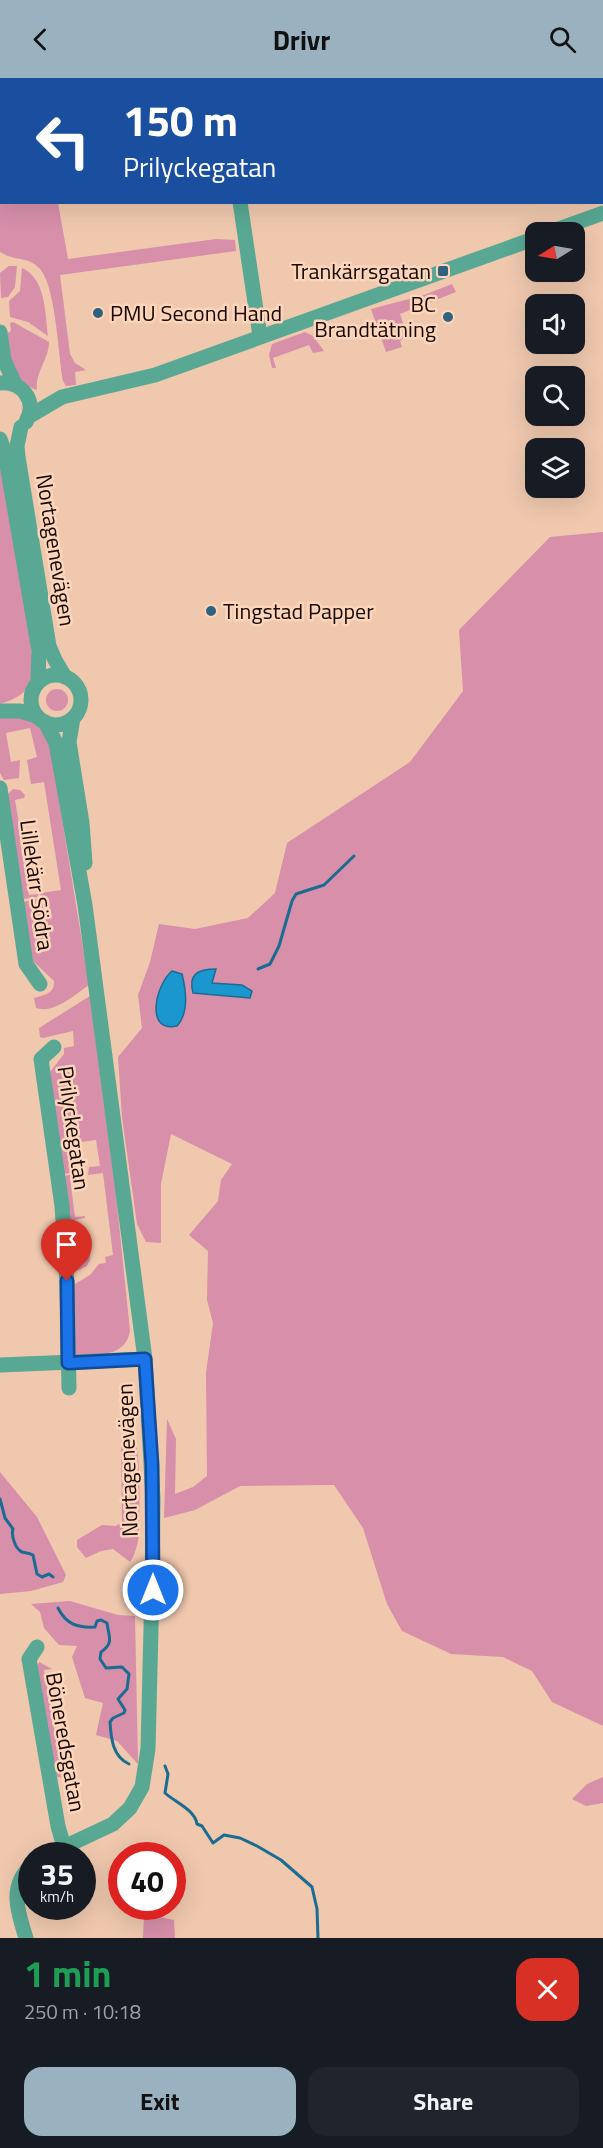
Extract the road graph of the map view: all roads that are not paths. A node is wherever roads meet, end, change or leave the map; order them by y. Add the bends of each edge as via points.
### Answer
1 (240, 204) edge
2 (603, 213) edge
3 (578, 222) edge
4 (525, 242) edge
5 (0, 332) edge
6 (260, 336) junction
7 (13, 386) edge
8 (62, 397) junction
9 (25, 422) junction
10 (0, 432) edge
11 (0, 439) edge
12 (66, 677) junction
13 (35, 687) junction
14 (4, 710) edge
15 (73, 718) junction
16 (41, 719) junction
17 (0, 788) edge
18 (86, 905) junction
19 (40, 984) dead end
20 (54, 1047) dead end
21 (145, 1359) junction
22 (68, 1363) junction
23 (0, 1365) edge
24 (69, 1388) dead end
25 (38, 1647) dead end
26 (63, 1842) edge
27 (76, 1842) edge
28 (18, 1888) edge
29 (18, 1910) edge
30 (21, 1920) edge
31 (26, 1938) edge

1 - 6 street
2 - 3 street
4 - 6 street
5 - 7 street, Nortagenevägen
6 - 8 street via 155,375
7 - 8 street
7 - 9 street, Nortagenevägen via 30,403
8 - 9 street
9 - 10 street
9 - 12 street, Nortagenevägen via 17,446 18,457 49,646
11 - 13 street, Nortagenevägen via 39,651
12 - 13 street via 51,675
12 - 15 street, Nortagenevägen via 80,696
13 - 14 street via 20,703
13 - 16 street, Nortagenevägen via 31,704
14 - 16 street
15 - 16 street via 60,724
15 - 18 street, Nortagenevägen via 69,742 82,824
16 - 18 street, Nortagenevägen via 56,743
17 - 19 street, Lillekärr Södra via 26,964
18 - 21 street, Nortagenevägen
20 - 22 street, Prilyckegatan via 41,1059 62,1206
21 - 22 street
21 - 27 street, Nortagenevägen via 153,1510 146,1773 137,1796 120,1818
22 - 23 street
22 - 24 street, Prilyckegatan
25 - 26 street, Böneredsgatan via 29,1659
28 - 29 street
30 - 31 street

